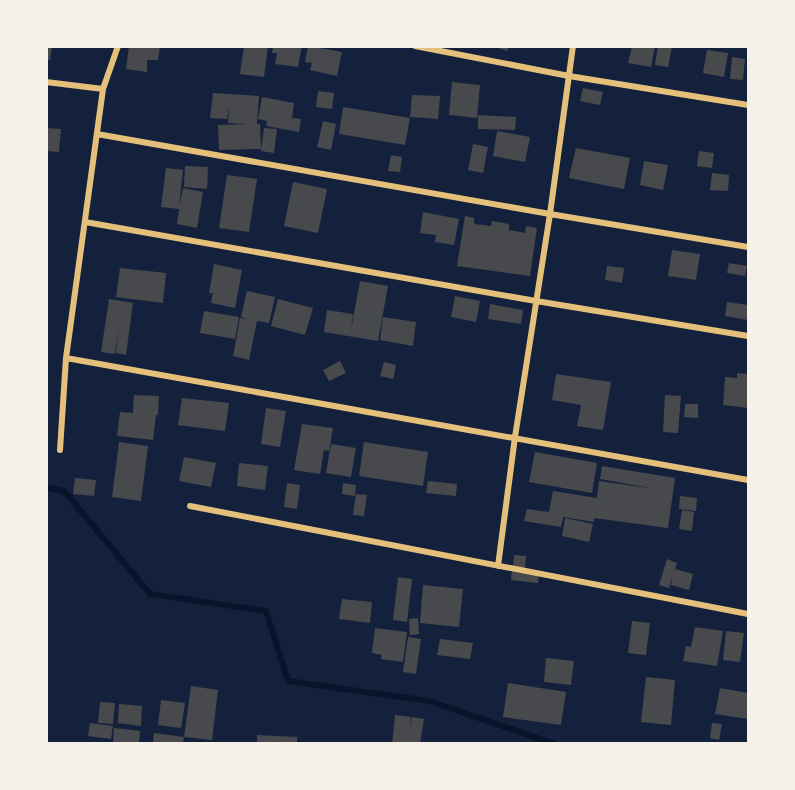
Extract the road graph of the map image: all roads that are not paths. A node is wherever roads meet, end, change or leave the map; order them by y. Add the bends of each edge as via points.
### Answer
1 (118, 46) edge
2 (415, 46) edge
3 (573, 46) edge
4 (569, 76) junction
5 (46, 82) edge
6 (103, 88) junction
7 (748, 105) edge
8 (97, 134) junction
9 (550, 214) junction
10 (85, 222) junction
11 (748, 247) edge
12 (536, 301) junction
13 (748, 336) edge
14 (66, 358) junction
15 (515, 437) junction
16 (60, 450) dead end
17 (748, 480) edge
18 (190, 506) dead end
19 (498, 566) junction
20 (748, 614) edge

1 - 6 street
2 - 4 street
3 - 4 street
4 - 7 street
4 - 9 street
5 - 6 street
6 - 8 street
8 - 9 street
8 - 10 street
9 - 11 street
9 - 12 street
10 - 12 street
10 - 14 street
12 - 13 street
12 - 15 street
14 - 15 street
14 - 16 street
15 - 17 street
15 - 19 street
18 - 19 street
19 - 20 street

